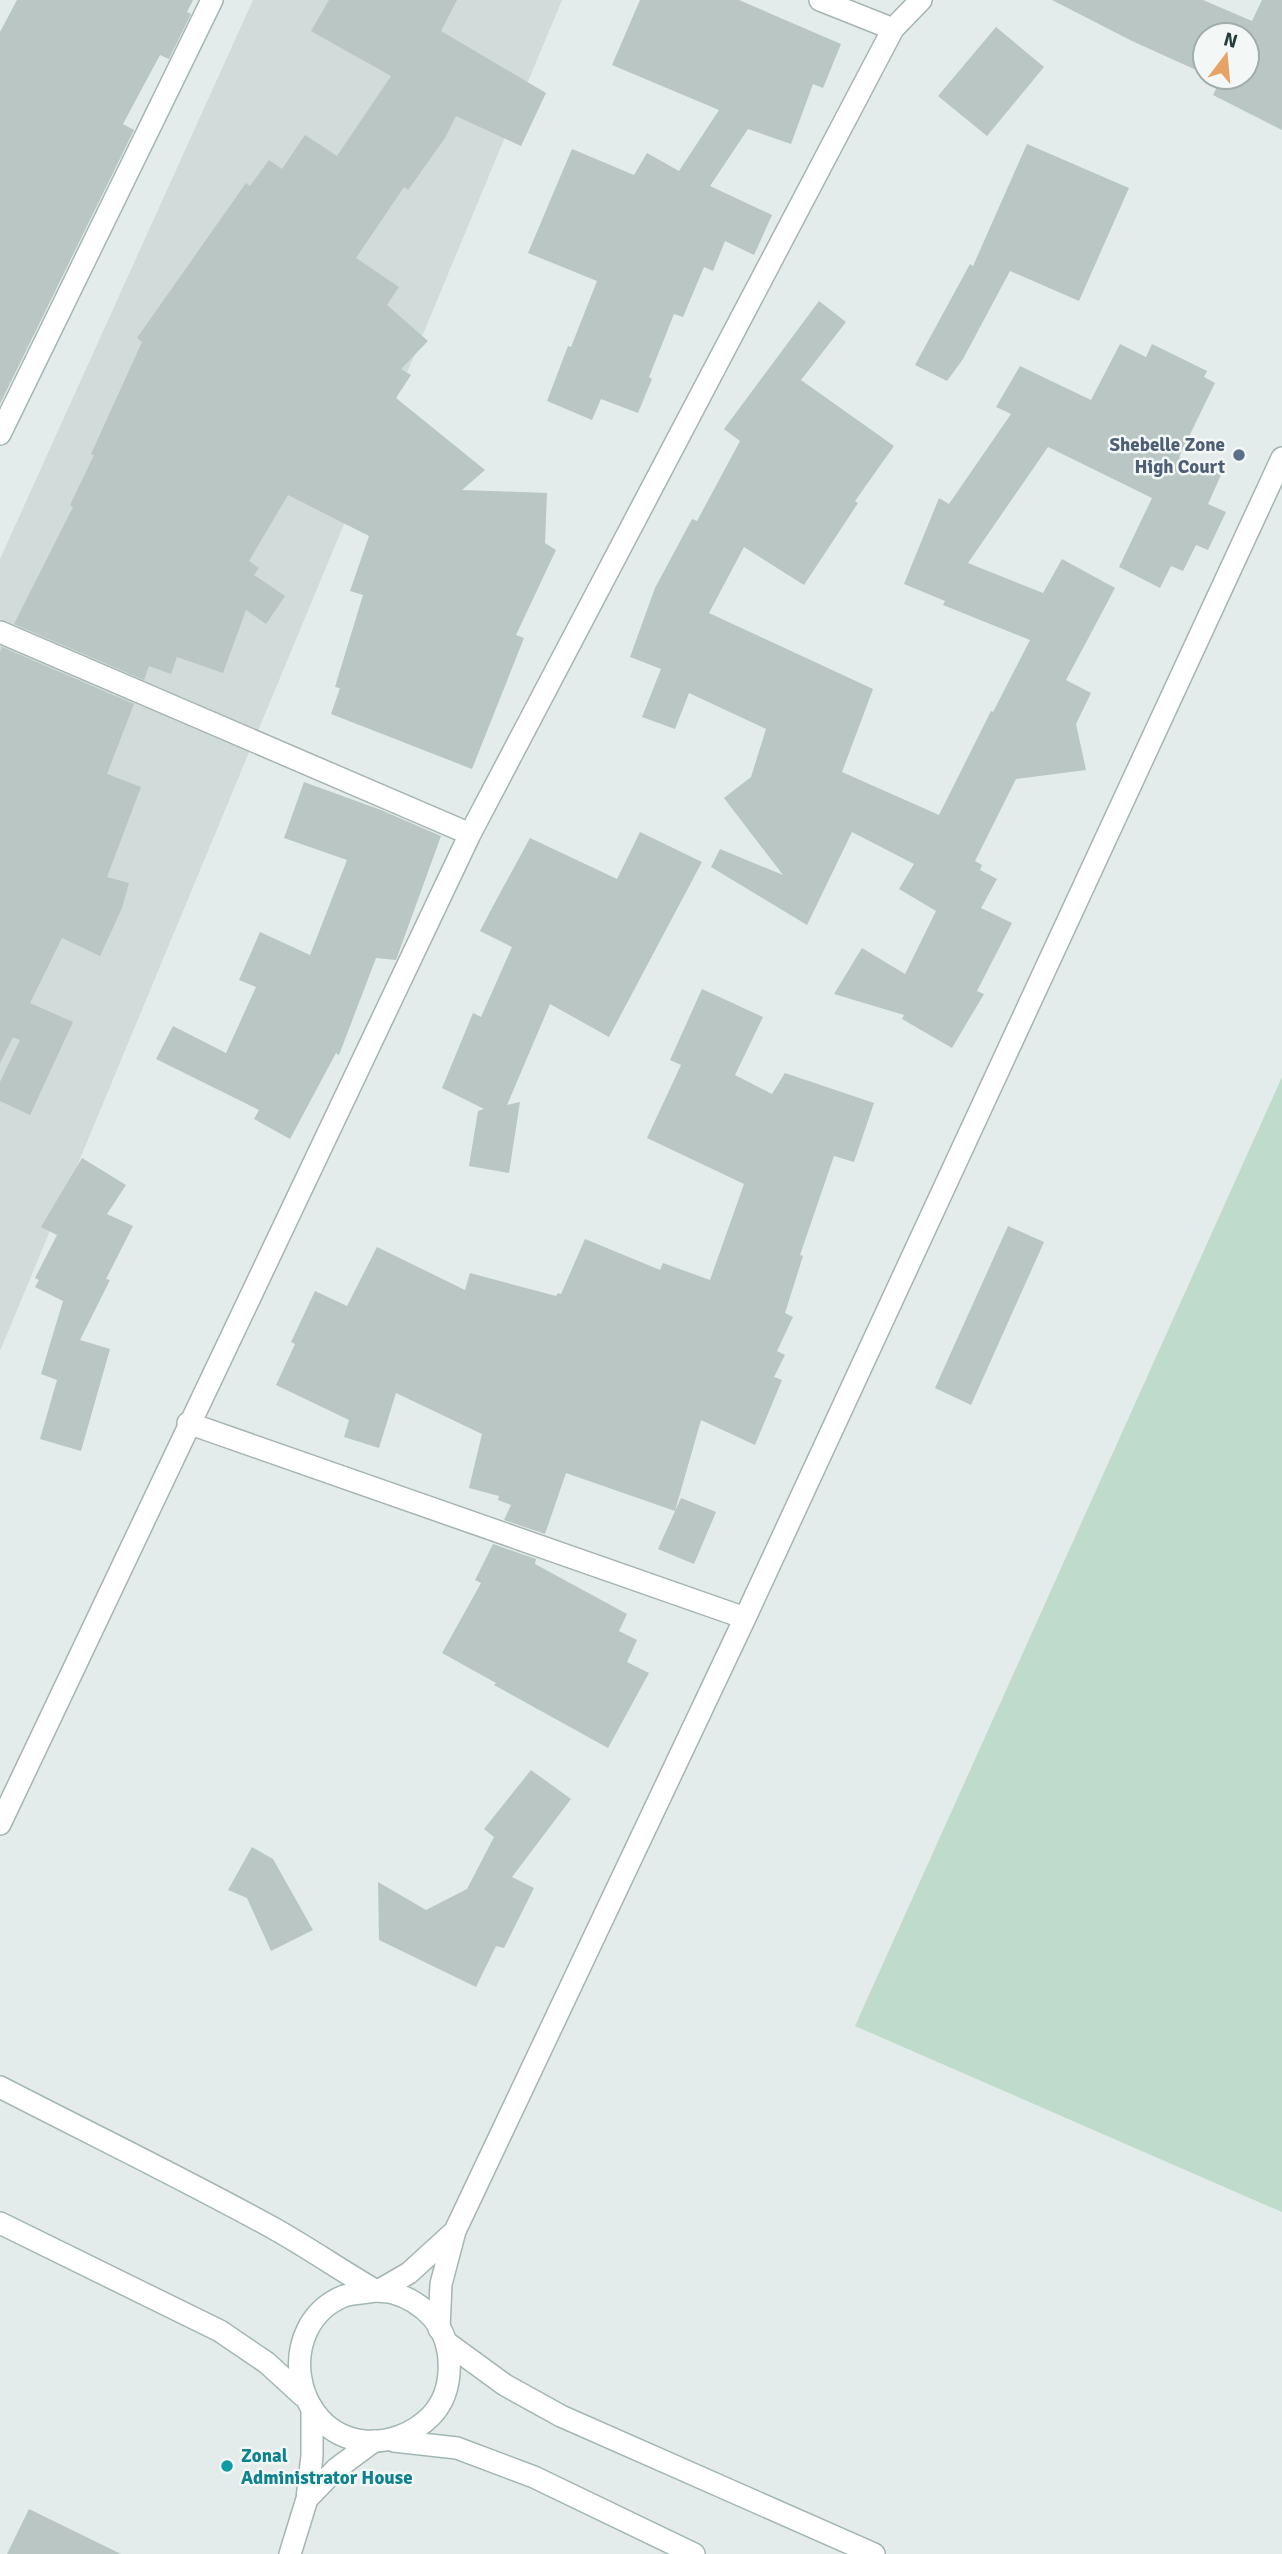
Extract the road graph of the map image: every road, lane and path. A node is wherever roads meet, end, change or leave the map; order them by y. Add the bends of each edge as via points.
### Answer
1 (212, 0) edge
2 (820, 0) edge
3 (920, 0) edge
4 (893, 29) junction
5 (0, 434) edge
6 (1282, 458) edge
7 (0, 632) edge
8 (470, 834) junction
9 (188, 1423) junction
10 (744, 1618) junction
11 (0, 1824) edge
12 (0, 2087) edge
13 (0, 2223) edge
14 (455, 2231) junction
15 (377, 2291) junction
16 (442, 2336) junction
17 (309, 2403) junction
18 (381, 2441) junction
19 (307, 2499) junction
20 (290, 2554) edge
21 (694, 2554) edge
22 (874, 2554) edge

1 - 5 street
2 - 4 street
3 - 4 street
4 - 8 street
6 - 10 street
7 - 8 street
8 - 9 street
9 - 10 street
9 - 11 street
10 - 14 street
12 - 15 street via 272,2228
13 - 17 street via 220,2331 267,2362
14 - 15 street via 409,2273
14 - 16 street via 442,2284
15 - 16 street via 414,2302 434,2319
15 - 17 street via 344,2296 324,2309 308,2328 298,2374
16 - 18 street via 450,2368 439,2404 412,2431
16 - 22 street via 505,2385 561,2416
17 - 18 street via 318,2418 338,2432 362,2441
17 - 19 street via 312,2456
18 - 19 street via 336,2469
18 - 21 street via 457,2448 534,2477
19 - 20 street

